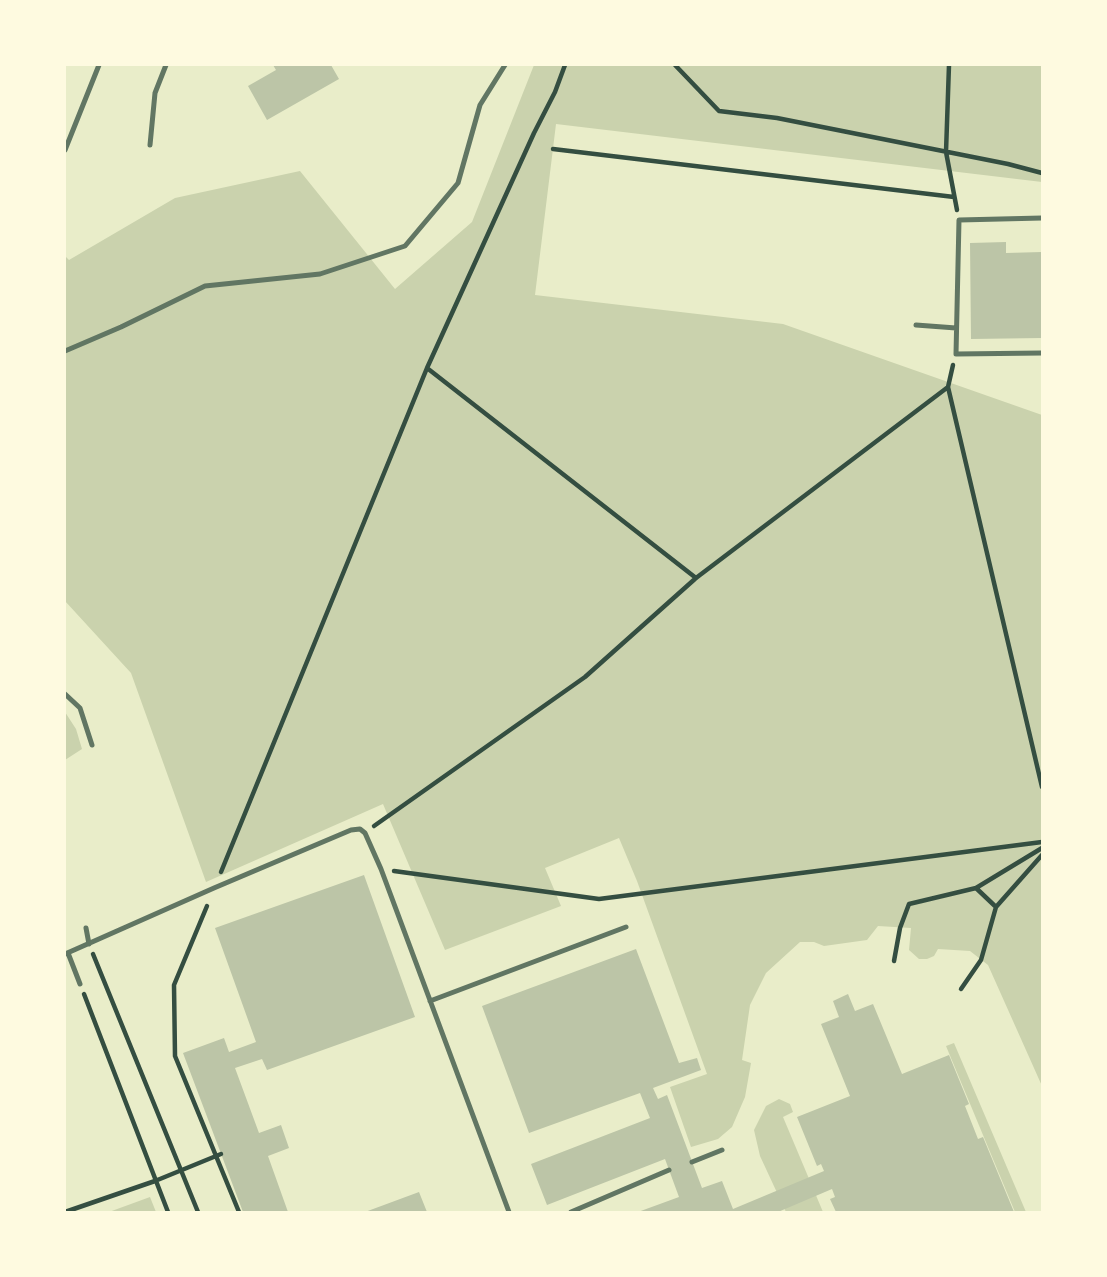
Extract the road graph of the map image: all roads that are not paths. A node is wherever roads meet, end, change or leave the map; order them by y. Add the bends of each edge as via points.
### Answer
1 (99, 65) edge
2 (166, 65) edge
3 (505, 65) edge
4 (150, 145) dead end
5 (65, 150) edge
6 (1042, 218) edge
7 (916, 325) dead end
8 (956, 328) junction
9 (65, 351) edge
10 (1042, 353) edge
11 (65, 694) edge
12 (92, 745) dead end
13 (626, 926) dead end
14 (86, 928) dead end
15 (89, 944) junction
16 (66, 954) edge
17 (80, 984) road end
18 (430, 1001) junction
19 (722, 1150) dead end
20 (692, 1162) dead end
21 (669, 1170) dead end
22 (509, 1212) edge
23 (571, 1212) edge

1 - 5 lane
2 - 4 lane via 155,93
3 - 9 lane via 480,105 458,183 405,246 320,274 205,286
6 - 8 lane via 958,220
7 - 8 lane
8 - 10 lane via 956,354
11 - 12 lane via 80,708
13 - 18 lane
14 - 15 lane
15 - 16 lane
15 - 18 lane via 360,829 381,869
16 - 17 lane
18 - 22 lane
19 - 20 lane
21 - 23 lane

